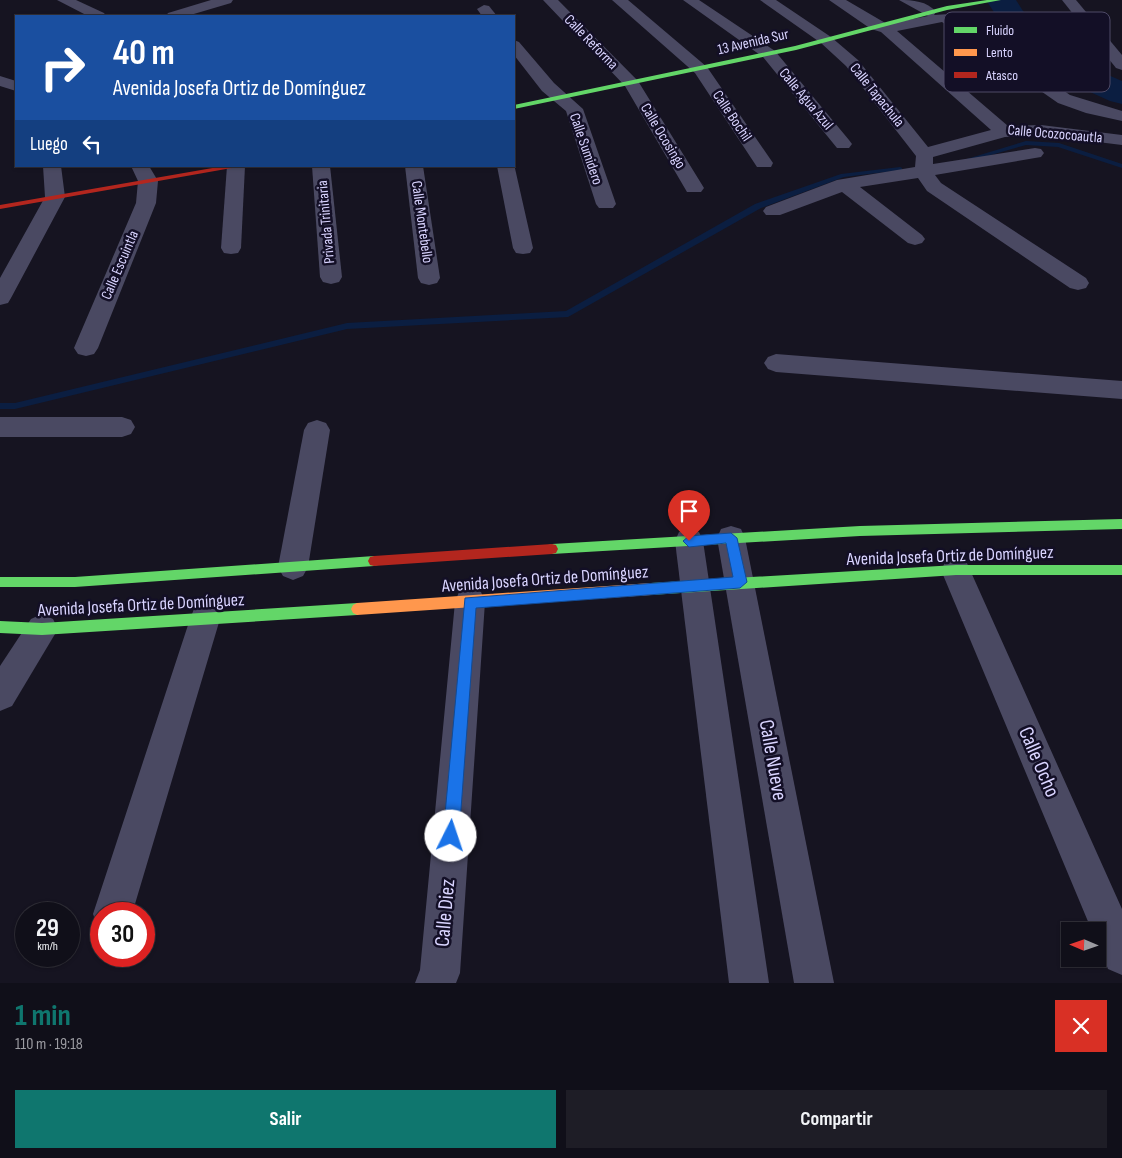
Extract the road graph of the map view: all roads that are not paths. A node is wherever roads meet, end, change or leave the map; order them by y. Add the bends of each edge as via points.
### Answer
1 (64, 0) edge
2 (226, 0) edge
3 (550, 0) edge
4 (620, 0) edge
5 (690, 0) edge
6 (767, 0) edge
7 (836, 0) edge
8 (906, 0) edge
9 (998, 0) edge
10 (1069, 0) edge
11 (929, 12) junction
12 (1079, 12) edge
13 (97, 15) edge
14 (176, 15) edge
15 (944, 18) edge
16 (881, 28) junction
17 (826, 40) junction
18 (515, 46) edge
19 (1110, 47) edge
20 (769, 54) junction
21 (1120, 59) edge
22 (701, 70) junction
23 (0, 81) edge
24 (944, 81) edge
25 (632, 84) junction
26 (15, 86) edge
27 (957, 92) edge
28 (1054, 92) edge
29 (562, 97) junction
30 (515, 107) edge
31 (1122, 116) edge
32 (1004, 132) junction
33 (1122, 140) edge
34 (843, 144) dead end
35 (1035, 153) dead end
36 (764, 163) dead end
37 (924, 163) junction
38 (52, 167) edge
39 (225, 167) edge
40 (237, 167) edge
41 (321, 167) edge
42 (414, 167) edge
43 (506, 167) edge
44 (144, 174) edge
45 (844, 184) junction
46 (694, 188) dead end
47 (54, 197) junction
48 (606, 204) dead end
49 (0, 207) edge
50 (773, 211) dead end
51 (915, 238) dead end
52 (231, 248) dead end
53 (523, 248) dead end
54 (331, 277) dead end
55 (430, 278) dead end
56 (1078, 283) dead end
57 (0, 298) edge
58 (86, 348) dead end
59 (776, 362) dead end
60 (1122, 390) edge
61 (0, 427) edge
62 (122, 428) dead end
63 (318, 430) dead end
64 (1122, 524) edge
65 (731, 538) junction
66 (689, 541) junction
67 (293, 567) junction
68 (956, 570) junction
69 (1122, 570) edge
70 (0, 582) edge
71 (740, 582) junction
72 (696, 586) junction
73 (470, 602) junction
74 (205, 619) junction
75 (0, 628) edge
76 (42, 629) junction
77 (0, 695) edge
78 (116, 902) edge
79 (1122, 955) edge
80 (435, 983) edge
81 (749, 983) edge
82 (814, 983) edge

1 - 13 street
2 - 14 street
3 - 25 street, Calle Reforma
4 - 22 street, Calle Bochil
5 - 20 street, Calle Agua Azul
6 - 17 street, Calle Tapachula
7 - 16 street, Calle Ocozocoautla
8 - 11 street
9 - 11 main road, 13 Avenida Sur
10 - 12 street
11 - 16 main road, 13 Avenida Sur
15 - 16 street
16 - 17 main road, 13 Avenida Sur
16 - 24 street, Calle Ocozocoautla
17 - 20 main road, 13 Avenida Sur
17 - 37 street, Calle Tapachula via 852,63
18 - 29 street, Calle Sumidero via 548,87
19 - 21 street
20 - 22 main road, 13 Avenida Sur
20 - 34 street, Calle Agua Azul
22 - 25 main road, 13 Avenida Sur
22 - 36 street, Calle Bochil
23 - 26 street
25 - 29 main road, 13 Avenida Sur
25 - 46 street, Calle Ocosingo
27 - 32 street, Calle Ocozocoautla
28 - 31 street via 1092,110
29 - 30 main road, 13 Avenida Sur
29 - 48 street, Calle Sumidero via 574,109
32 - 33 street, Calle Ocozocoautla via 1041,130
32 - 37 street
35 - 37 street
37 - 45 street
37 - 56 street, Calle Tapachula via 934,187
38 - 47 street
39 - 44 main road
40 - 52 street
41 - 54 street, Privada Trinitaria
42 - 55 street, Calle Montebello
43 - 53 street
44 - 47 main road
44 - 58 street, Calle Escuintla via 146,203
45 - 50 street
45 - 51 street
47 - 49 main road
47 - 57 street
59 - 60 street
61 - 62 street
63 - 67 street
64 - 65 main road, Avenida Josefa Ortiz de Domínguez via 970,526
65 - 66 main road, Avenida Josefa Ortiz de Domínguez
65 - 71 street, Calle Nueve
66 - 67 main road, Avenida Josefa Ortiz de Domínguez
66 - 72 street
67 - 70 main road, Avenida Josefa Ortiz de Domínguez via 75,582
68 - 69 main road, Avenida Josefa Ortiz de Domínguez
68 - 71 main road, Avenida Josefa Ortiz de Domínguez
68 - 79 street, Calle Ocho
71 - 72 main road, Avenida Josefa Ortiz de Domínguez
71 - 82 street, Calle Nueve
72 - 73 main road, Avenida Josefa Ortiz de Domínguez
72 - 81 street
73 - 74 main road, Avenida Josefa Ortiz de Domínguez
73 - 80 street, Calle Diez via 440,973
74 - 76 main road, Avenida Josefa Ortiz de Domínguez
74 - 78 street
75 - 76 main road, Avenida Josefa Ortiz de Domínguez
76 - 77 street

